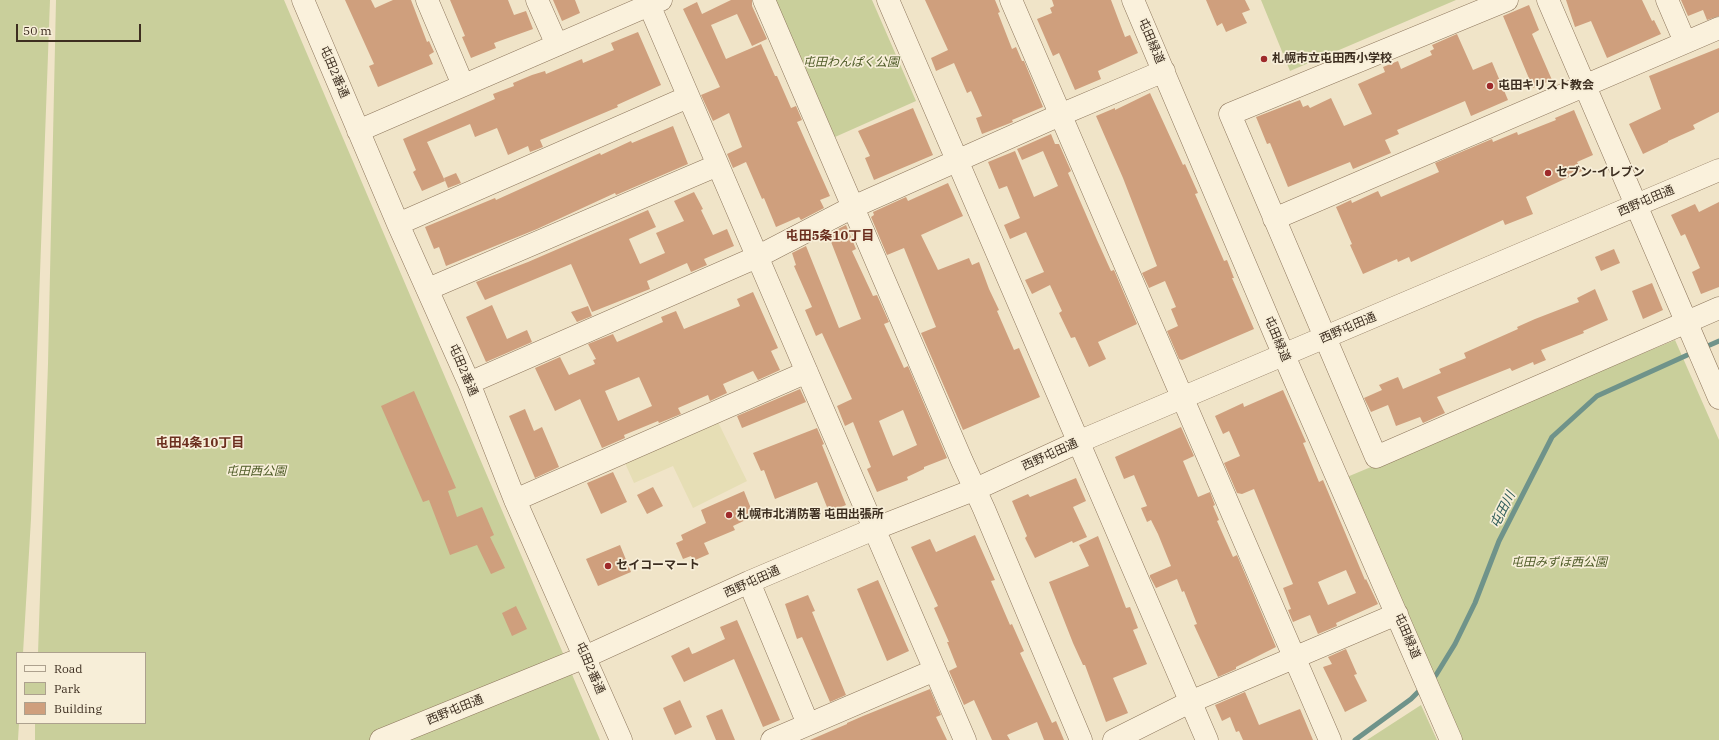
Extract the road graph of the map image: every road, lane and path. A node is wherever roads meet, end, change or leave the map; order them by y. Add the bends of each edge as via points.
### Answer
1 (303, 0) edge
2 (427, 0) edge
3 (537, 0) edge
4 (764, 0) edge
5 (888, 0) edge
6 (1011, 0) edge
7 (1133, 0) edge
8 (1507, 0) edge
9 (1548, 0) edge
10 (1667, 0) edge
11 (652, 2) edge
12 (1719, 28) edge
13 (1685, 42) junction
14 (557, 45) junction
15 (1164, 71) junction
16 (463, 85) junction
17 (1585, 85) junction
18 (688, 97) junction
19 (1060, 115) junction
20 (358, 131) junction
21 (957, 161) junction
22 (718, 165) junction
23 (1719, 170) edge
24 (1636, 205) junction
25 (853, 207) junction
26 (1274, 219) junction
27 (398, 224) junction
28 (757, 257) junction
29 (428, 289) junction
30 (1719, 308) edge
31 (1689, 328) junction
32 (1326, 337) junction
33 (1284, 355) junction
34 (807, 372) junction
35 (469, 383) junction
36 (1181, 398) junction
37 (1719, 398) edge
38 (1078, 442) junction
39 (976, 489) junction
40 (515, 500) junction
41 (874, 529) junction
42 (749, 582) junction
43 (1397, 614) junction
44 (585, 657) junction
45 (1294, 658) junction
46 (934, 670) junction
47 (1190, 702) junction
48 (808, 724) junction
49 (381, 740) edge
50 (621, 740) edge
51 (772, 740) edge
52 (965, 740) edge
53 (1081, 740) edge
54 (1114, 740) edge
55 (1207, 740) edge
56 (1330, 740) edge
57 (1451, 740) edge

1 - 20 street, 屯田2番通
2 - 16 street
3 - 14 street
4 - 25 street
5 - 21 street
6 - 19 street
7 - 15 street, 屯田緑道
8 - 26 street via 1230,114
9 - 17 street
10 - 13 street
11 - 14 street
11 - 18 street
12 - 13 street
13 - 17 street
14 - 16 street
15 - 19 street
15 - 33 street, 屯田緑道
16 - 20 street
17 - 24 street
17 - 26 street
18 - 22 street
18 - 27 street
19 - 21 street
19 - 36 street
20 - 27 street, 屯田2番通
21 - 25 street
21 - 38 street
22 - 28 street
22 - 29 street
23 - 24 street, 西野屯田通
24 - 31 street
24 - 32 street, 西野屯田通
25 - 28 street
25 - 39 street
26 - 32 street
27 - 29 street, 屯田2番通
28 - 34 street
28 - 35 street
29 - 35 street, 屯田2番通
30 - 31 street
31 - 32 street via 1376,457
31 - 37 street
32 - 33 street, 西野屯田通
33 - 36 street, 西野屯田通
33 - 43 street, 屯田緑道
34 - 40 street
34 - 41 street
35 - 40 street, 屯田2番通
36 - 38 street, 西野屯田通
36 - 45 street
38 - 39 street, 西野屯田通
38 - 47 street
39 - 41 street, 西野屯田通
39 - 53 street
40 - 44 street, 屯田2番通
41 - 42 street, 西野屯田通
41 - 46 street
42 - 44 street, 西野屯田通
42 - 48 street
43 - 45 street
43 - 57 street, 屯田緑道
44 - 49 street, 西野屯田通
44 - 50 street, 屯田2番通
45 - 47 street
45 - 56 street
46 - 48 street
46 - 52 street
47 - 54 street
47 - 55 street
48 - 51 street

